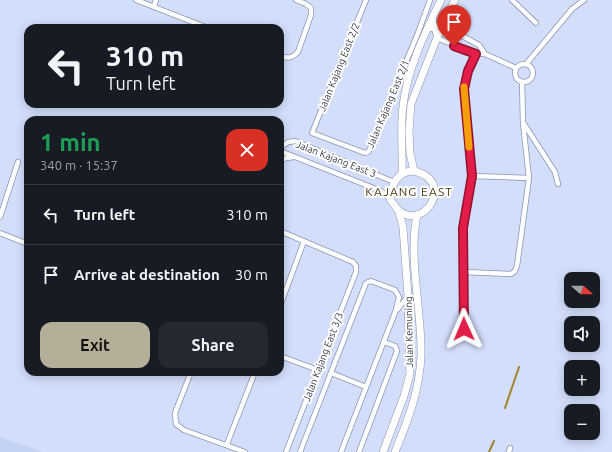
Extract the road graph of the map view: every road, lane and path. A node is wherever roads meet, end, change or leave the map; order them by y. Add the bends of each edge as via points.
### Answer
1 (136, 0) edge
2 (156, 0) edge
3 (296, 0) edge
4 (366, 0) edge
5 (430, 0) edge
6 (442, 0) edge
7 (455, 0) edge
8 (512, 0) edge
9 (584, 0) edge
10 (145, 2) edge
11 (154, 6) junction
12 (434, 16) junction
13 (536, 23) dead end
14 (198, 24) edge
15 (442, 25) junction
16 (434, 28) junction
17 (426, 34) junction
18 (437, 38) junction
19 (476, 54) junction
20 (485, 54) junction
21 (284, 57) edge
22 (527, 64) junction
23 (516, 68) junction
24 (522, 82) junction
25 (523, 123) junction
26 (312, 133) joint
27 (284, 146) edge
28 (284, 151) edge
29 (296, 157) junction
30 (284, 159) edge
31 (18, 162) dead end
32 (414, 171) junction
33 (402, 174) junction
34 (472, 176) junction
35 (529, 178) junction
36 (394, 182) junction
37 (558, 184) dead end
38 (390, 199) junction
39 (398, 210) junction
40 (417, 215) junction
41 (0, 217) edge
42 (0, 233) edge
43 (284, 233) edge
44 (304, 241) junction
45 (24, 242) edge
46 (464, 272) junction
47 (284, 295) edge
48 (408, 296) junction
49 (396, 310) junction
50 (464, 329) dead end
51 (384, 342) junction
52 (284, 357) edge
53 (318, 370) junction
54 (331, 373) junction
55 (189, 376) edge
56 (253, 376) edge
57 (366, 387) junction
58 (226, 444) junction
59 (245, 452) edge
60 (286, 452) edge
61 (300, 452) edge
62 (342, 452) edge
63 (359, 452) edge
64 (383, 452) edge
65 (395, 452) edge

1 - 10 street
2 - 11 street
3 - 21 street via 312,8 311,15 298,52 294,56
4 - 26 street, Jalan Kajang East 2/2
5 - 26 street, Jalan Kajang East 2/1 via 368,152
6 - 12 street
7 - 15 street
8 - 13 street
9 - 22 street via 572,9
10 - 11 street
11 - 14 street
12 - 16 street
12 - 17 street
15 - 16 street
15 - 18 street
15 - 20 street via 479,45
16 - 17 street
16 - 18 street
17 - 33 street via 405,89 402,108
18 - 19 street
18 - 32 street via 411,104 409,131
19 - 20 street
19 - 34 street via 468,71 464,89
20 - 23 street
22 - 23 street via 522,63
22 - 24 street via 533,69 533,77 527,82
23 - 24 street via 516,76
24 - 25 street
25 - 35 street
25 - 37 street via 555,172
27 - 36 street, Jalan Kajang East 3 via 288,142 295,142
28 - 29 street, Jalan Kajang East 3
29 - 30 street, Jalan Kajang East 3
29 - 38 street, Jalan Kajang East 3 via 381,191
31 - 41 street
32 - 33 street
32 - 40 street via 427,176 434,188 433,202 429,208
33 - 36 street
34 - 35 street
34 - 46 street via 463,228
35 - 46 street via 515,271 511,274
36 - 38 street
38 - 39 street
39 - 40 street
39 - 48 street, Jalan Kemuning via 403,227
40 - 65 street, Jalan Kemuning via 415,255 421,355 419,382 411,412
42 - 45 street
43 - 44 street
44 - 47 street
44 - 53 street, Jalan Kajang East 3/3 via 353,262 356,266 356,272
46 - 50 street
48 - 49 street
48 - 64 street, Jalan Kemuning via 410,374
49 - 51 street
49 - 54 street via 399,297 395,290 371,281 366,283
51 - 57 street
51 - 63 street via 395,346 397,351
52 - 53 street
53 - 60 street, Jalan Kajang East 3/3
54 - 57 street
54 - 61 street
55 - 58 street via 175,413 176,424 184,430
56 - 58 street
57 - 62 street
58 - 59 street

